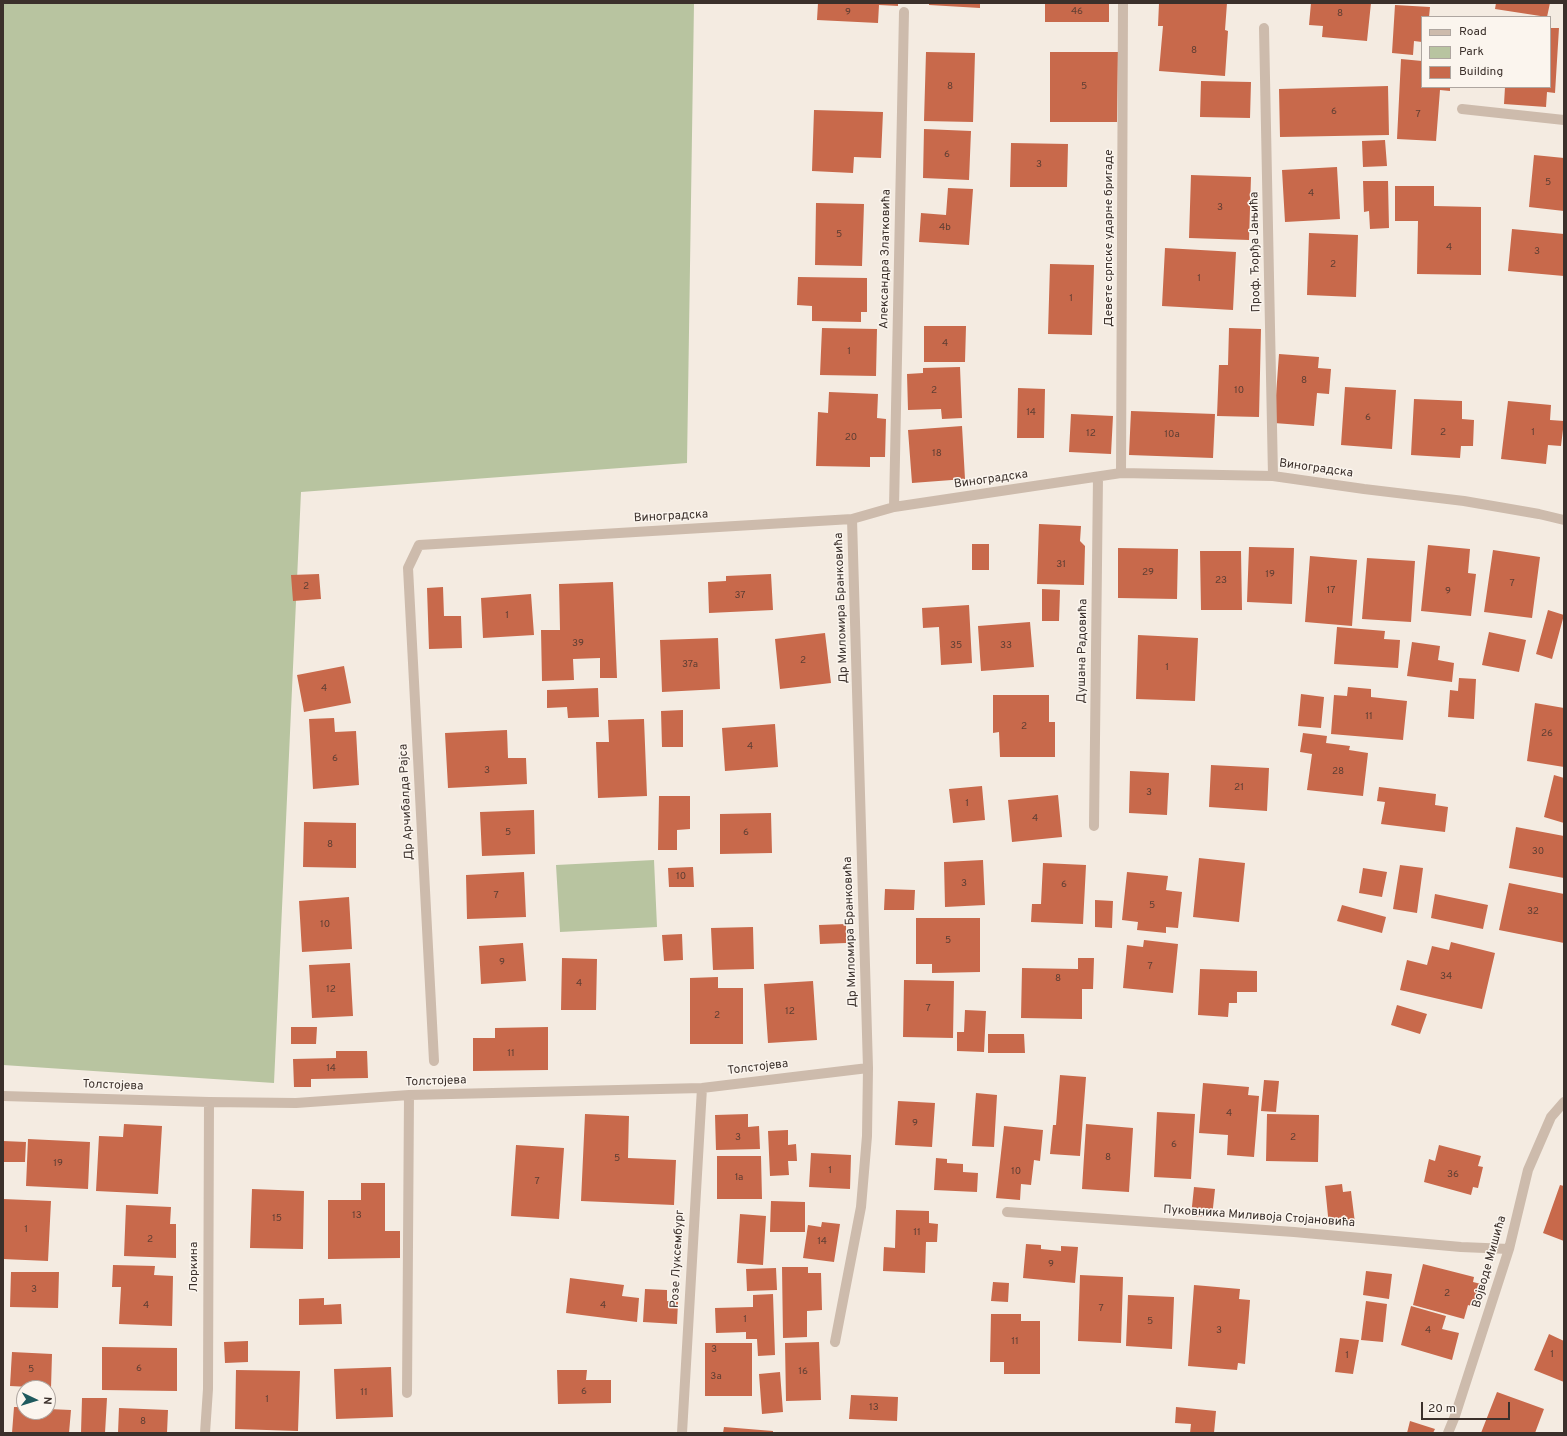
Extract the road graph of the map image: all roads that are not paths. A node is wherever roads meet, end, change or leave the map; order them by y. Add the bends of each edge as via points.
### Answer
1 (1123, 3) edge
2 (904, 12) dead end
3 (1264, 28) dead end
4 (1462, 109) dead end
5 (1564, 120) edge
6 (1121, 473) junction
7 (1274, 476) junction
8 (1098, 477) junction
9 (894, 506) junction
10 (852, 519) junction
11 (1564, 520) edge
12 (420, 545) joint
13 (1094, 826) dead end
14 (434, 1061) dead end
15 (868, 1068) junction
16 (702, 1088) junction
17 (409, 1095) junction
18 (3, 1096) edge
19 (209, 1102) junction
20 (1564, 1102) edge
21 (1007, 1212) dead end
22 (1509, 1249) junction
23 (835, 1342) dead end
24 (407, 1394) dead end
25 (205, 1433) edge
26 (682, 1433) edge
27 (1448, 1433) edge

1 - 6 street, Девете српске ударне бригаде
2 - 9 street, Александра Златковића
3 - 7 street, Проф. Ђорђа Јањића
4 - 5 street
6 - 7 street, Виноградска
6 - 8 street, Виноградска
7 - 11 street, Виноградска via 1464,500
8 - 9 street, Виноградска
8 - 13 street, Душана Радовића
9 - 10 street, Виноградска
10 - 12 street, Виноградска
10 - 15 street, Др Миломира Бранковића
12 - 14 street, Др Арчибалда Рајса via 408,568
15 - 16 street, Толстојева
15 - 23 street, Др Миломира Бранковића via 867,1136 861,1207
16 - 17 street, Толстојева
16 - 26 street, Розе Луксембург
17 - 19 street, Толстојева via 296,1102
17 - 24 street
18 - 19 street, Толстојева
19 - 25 street, Лоркина via 208,1390
20 - 22 street, Војводе Мишића via 1551,1117 1528,1170
21 - 22 street, Пуковника Миливоја Стојановића
22 - 27 street, Војводе Мишића

